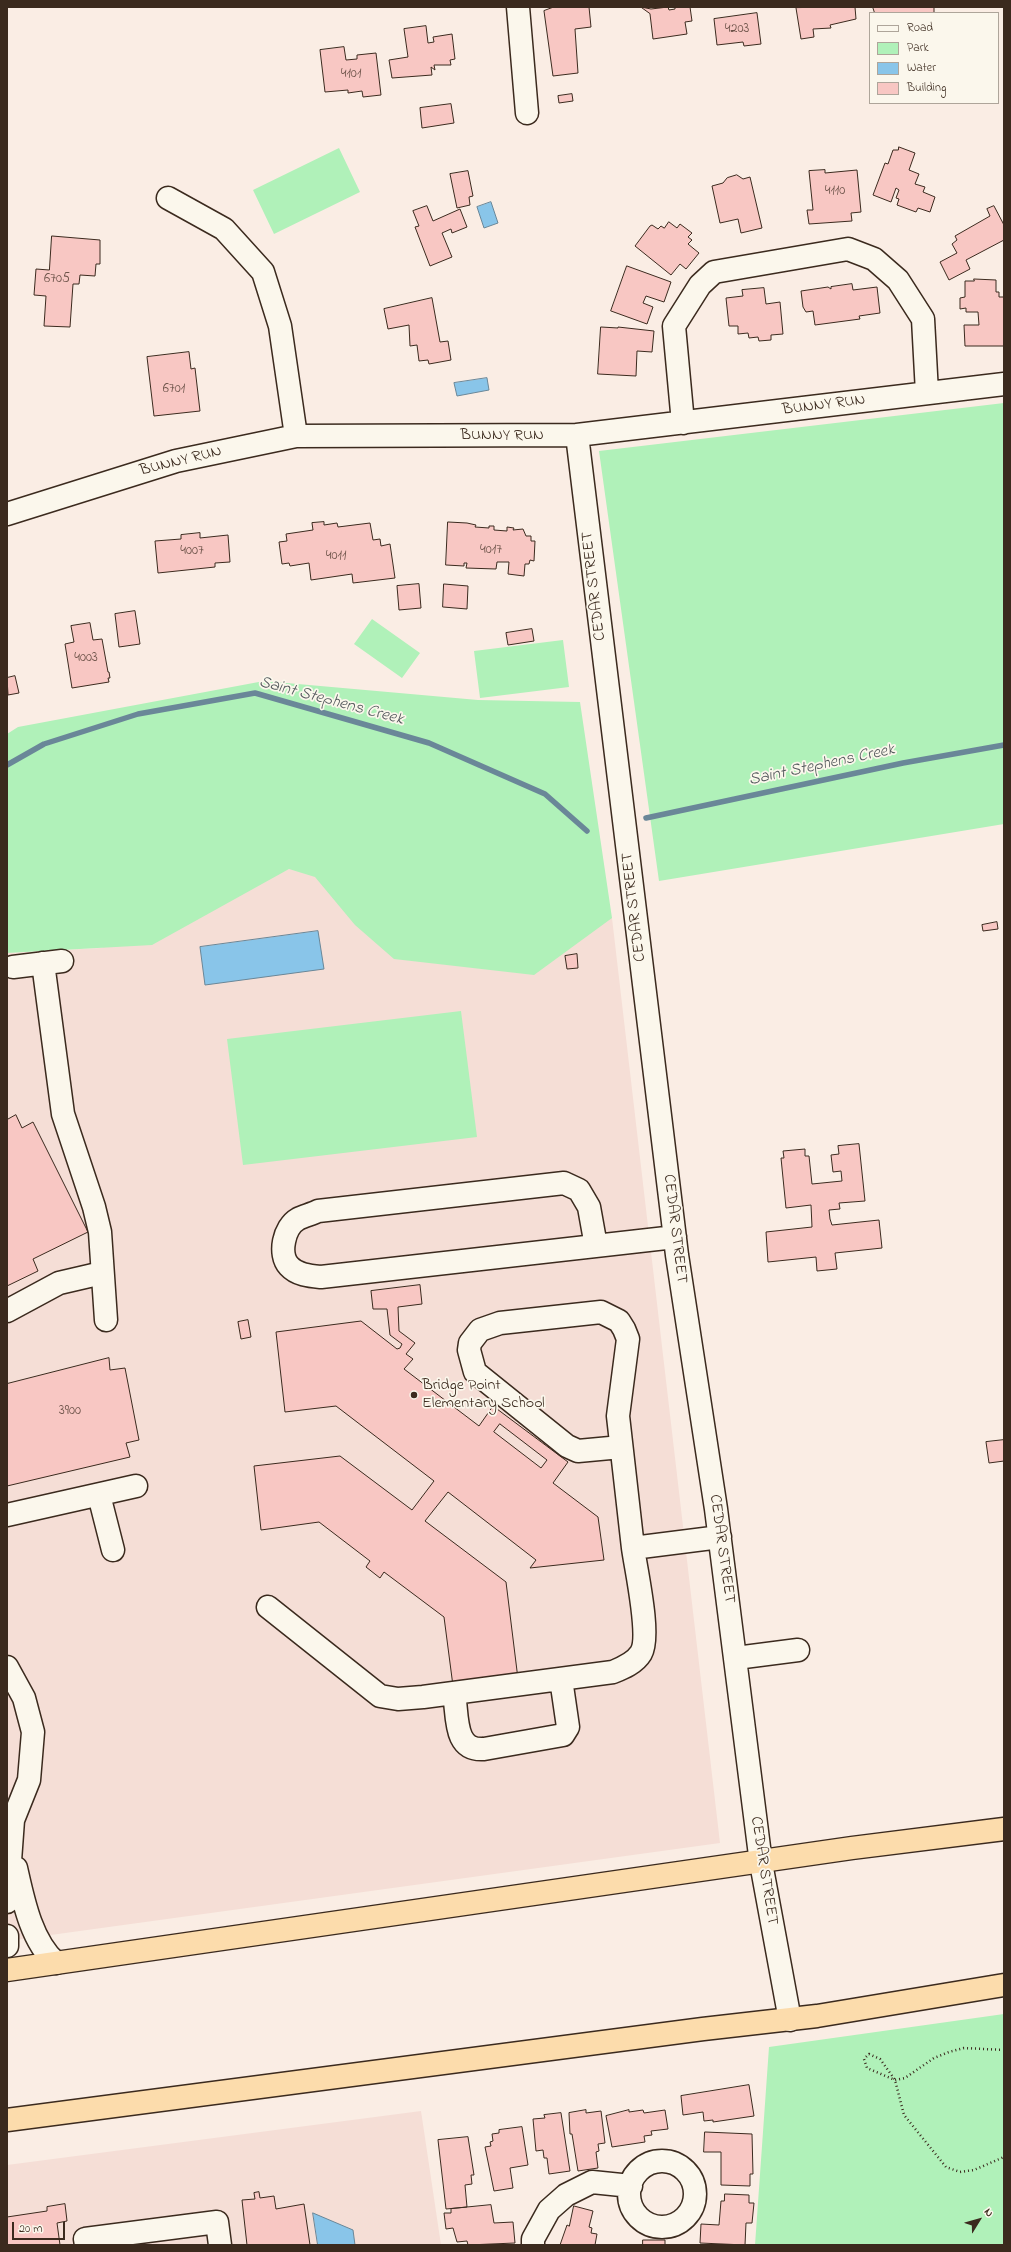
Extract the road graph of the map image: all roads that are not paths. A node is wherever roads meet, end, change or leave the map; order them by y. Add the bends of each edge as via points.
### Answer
1 (518, 7) edge
2 (527, 113) dead end
3 (168, 198) dead end
4 (1004, 384) edge
5 (927, 393) junction
6 (683, 423) junction
7 (577, 435) junction
8 (296, 436) junction
9 (7, 514) edge
10 (13, 967) dead end
11 (675, 1237) junction
12 (596, 1246) junction
13 (102, 1273) junction
14 (7, 1310) edge
15 (106, 1320) dead end
16 (621, 1447) junction
17 (136, 1486) dead end
18 (99, 1495) junction
19 (7, 1515) edge
20 (720, 1537) junction
21 (633, 1548) junction
22 (114, 1550) dead end
23 (268, 1608) dead end
24 (798, 1650) dead end
25 (736, 1658) junction
26 (7, 1667) edge
27 (561, 1679) junction
28 (454, 1693) junction
29 (1004, 1829) edge
30 (10, 1855) edge
31 (761, 1863) junction
32 (7, 1902) edge
33 (7, 1936) edge
34 (7, 1946) edge
35 (56, 1963) junction
36 (7, 1970) edge
37 (1004, 1984) edge
38 (790, 2020) junction
39 (7, 2120) edge
40 (631, 2186) dead end
41 (86, 2245) edge
42 (220, 2245) edge
43 (533, 2245) edge

1 - 2 street
3 - 8 street via 224,229 263,272 280,326
4 - 5 street, BUNNY RUN
5 - 6 street, BUNNY RUN
5 - 6 street via 922,319 898,280 874,259 848,249 714,272 700,285 674,326
6 - 7 street, BUNNY RUN
7 - 8 street, BUNNY RUN
7 - 11 street, CEDAR STREET
8 - 9 street, BUNNY RUN via 176,461
10 - 13 street via 52,962 63,1114 94,1206 100,1232
11 - 12 street
11 - 20 street, CEDAR STREET
12 - 12 street via 589,1207 579,1190 564,1183 318,1211 296,1220 286,1234 282,1249 289,1266 303,1275 321,1277
13 - 14 street via 58,1283
13 - 15 street
16 - 16 street via 618,1416 628,1339 619,1321 601,1312 575,1314 500,1323 488,1326 475,1335 469,1350 475,1372 568,1446 578,1450
16 - 21 street
17 - 18 street
18 - 19 street
18 - 22 street
20 - 21 street
20 - 25 street, CEDAR STREET
21 - 27 street via 645,1632 641,1653 629,1666 613,1672
23 - 28 street via 380,1696 398,1699
24 - 25 street
25 - 31 street, CEDAR STREET
26 - 30 street via 24,1698 33,1732 29,1780 13,1820
27 - 28 street
27 - 28 street via 568,1727 563,1735 484,1749 467,1747 461,1740
29 - 31 highway via 852,1848
30 - 32 street
30 - 35 street via 28,1919 49,1958
31 - 35 highway
31 - 38 street, CEDAR STREET
33 - 34 street
35 - 36 highway
37 - 38 highway
38 - 39 highway
40 - 43 street via 592,2182 566,2195 549,2210 533,2239
41 - 42 street via 85,2239 217,2222

